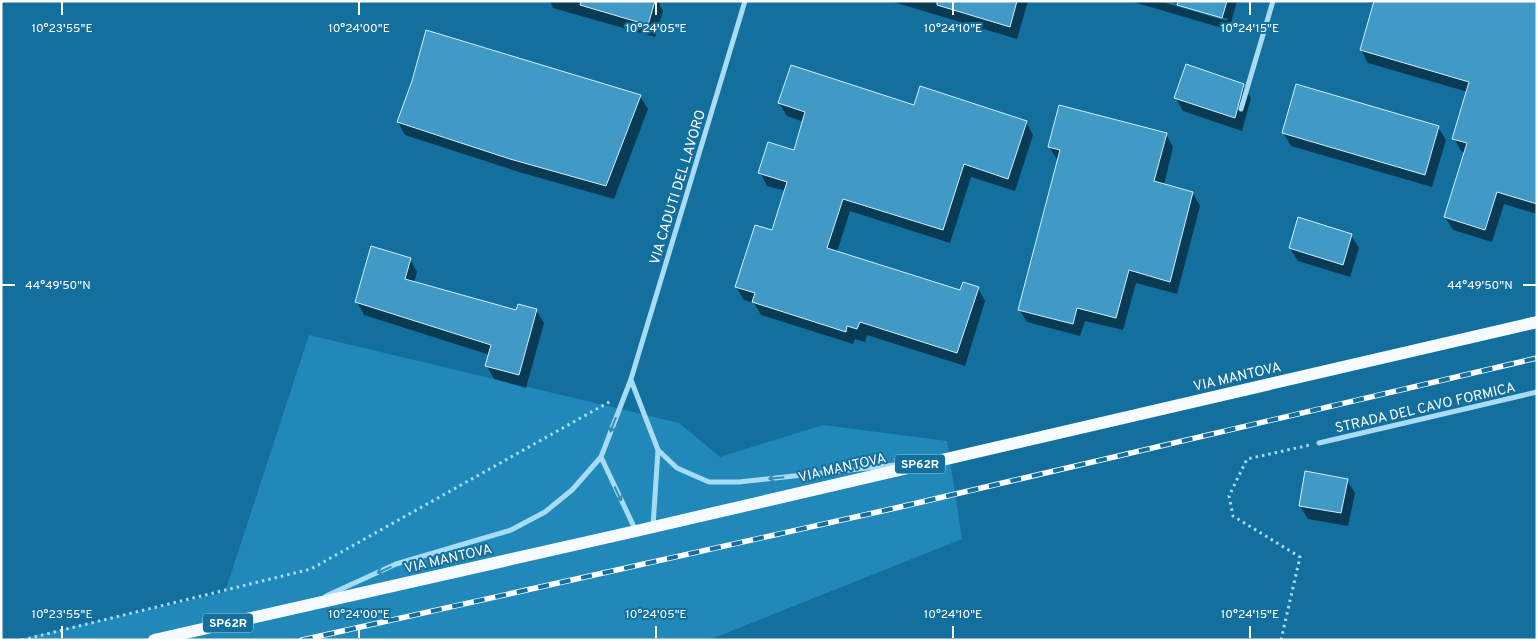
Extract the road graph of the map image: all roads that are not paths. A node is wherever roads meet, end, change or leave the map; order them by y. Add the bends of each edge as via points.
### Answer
1 (745, 1) edge
2 (1273, 1) edge
3 (1241, 110) dead end
4 (1537, 322) edge
5 (631, 379) junction
6 (1537, 392) edge
7 (1319, 443) road end
8 (658, 450) junction
9 (601, 457) junction
10 (929, 462) junction
11 (653, 527) junction
12 (636, 531) junction
13 (303, 606) junction
14 (154, 640) edge

1 - 5 street, VIA CADUTI DEL LAVORO
2 - 3 street
4 - 10 main road, VIA MANTOVA / SP62R
5 - 8 street
5 -> 9 street, VIA CADUTI DEL LAVORO
6 - 7 street, STRADA DEL CAVO FORMICA
10 -> 8 street via 739,482 709,482 677,468
8 - 11 street
9 -> 12 street
9 -> 13 street, VIA CADUTI DEL LAVORO via 572,490 545,512 511,530 396,564
10 - 11 main road, VIA MANTOVA / SP62R
11 - 12 main road, VIA MANTOVA / SP62R
12 - 13 main road, VIA MANTOVA / SP62R
13 - 14 main road, VIA MANTOVA / SP62R

